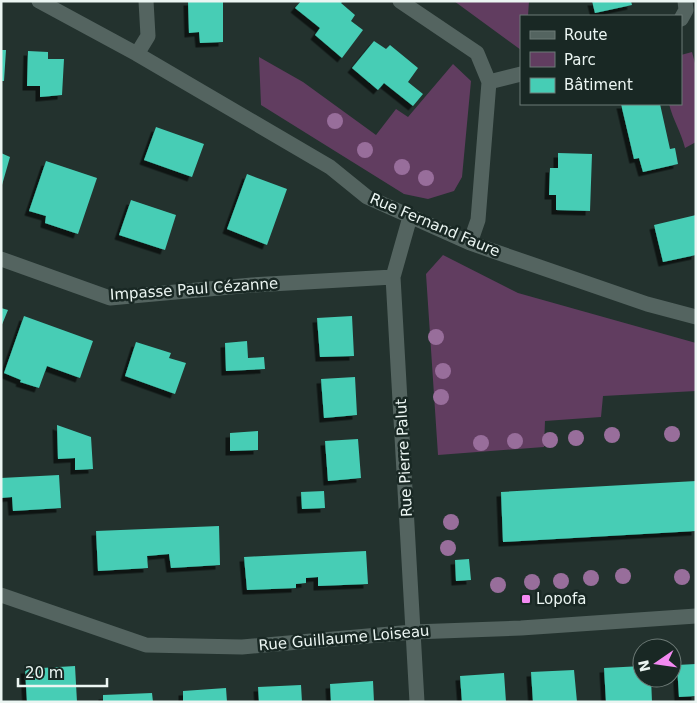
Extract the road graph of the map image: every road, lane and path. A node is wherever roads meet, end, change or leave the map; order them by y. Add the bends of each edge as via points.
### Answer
1 (38, 1) edge
2 (146, 1) edge
3 (400, 1) edge
4 (685, 1) edge
5 (682, 17) edge
6 (137, 54) junction
7 (520, 74) edge
8 (489, 82) junction
9 (410, 217) junction
10 (470, 243) junction
11 (1, 259) edge
12 (393, 277) junction
13 (696, 317) edge
14 (1, 595) edge
15 (696, 616) edge
16 (413, 632) junction
17 (417, 702) edge

1 - 6 street, Rue Fernand Faure
2 - 6 street via 148,36
3 - 8 street via 477,52
4 - 5 street via 686,10
6 - 9 street, Rue Fernand Faure via 330,167 367,197
7 - 8 street
8 - 10 street via 478,220
9 - 10 street, Rue Fernand Faure
9 - 12 street, Rue Pierre Palut
10 - 13 street, Rue Fernand Faure via 648,304
11 - 12 street, Impasse Paul Cézanne via 110,298
12 - 16 street, Rue Pierre Palut
14 - 16 street, Rue Guillaume Loiseau via 146,646 242,647
15 - 16 street, Rue Guillaume Loiseau
16 - 17 street, Rue Pierre Palut

